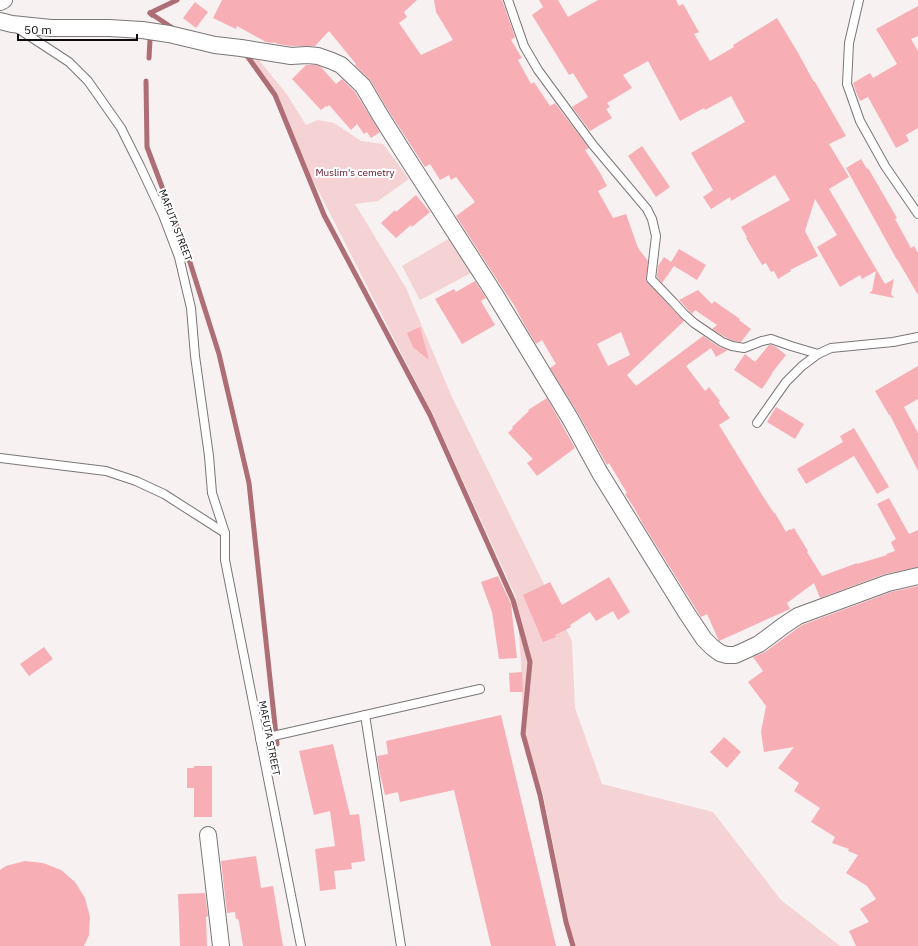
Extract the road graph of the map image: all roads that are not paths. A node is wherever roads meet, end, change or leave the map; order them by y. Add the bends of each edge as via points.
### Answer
1 (4, 0) edge
2 (508, 0) edge
3 (859, 0) edge
4 (0, 2) edge
5 (6, 23) edge
6 (918, 214) edge
7 (918, 337) edge
8 (818, 354) junction
9 (757, 422) dead end
10 (0, 458) edge
11 (225, 532) junction
12 (918, 576) edge
13 (480, 689) dead end
14 (366, 715) junction
15 (260, 739) junction
16 (208, 835) dead end
17 (221, 946) edge
18 (301, 946) edge
19 (400, 946) edge

1 - 4 street
2 - 8 lane via 524,46 538,70 593,145 647,209 656,236 651,279 694,323 722,342 744,348 771,340
3 - 6 lane via 849,43 847,84 860,121 885,166
5 - 11 lane, MAFUTA STREET via 69,62 88,81 121,128 163,215 180,258 192,308 195,356 210,456 212,493
5 - 12 street via 51,28 142,30 215,46 291,56 307,54 340,65 363,86 494,293 686,612 704,639 720,653 735,655 760,644 798,616 888,583
7 - 8 lane via 831,348
8 - 9 lane via 786,382
10 - 11 lane via 106,471 164,494
11 - 15 lane, MAFUTA STREET via 225,560
13 - 14 lane
14 - 15 lane
14 - 19 lane
15 - 18 lane, MAFUTA STREET
16 - 17 street

